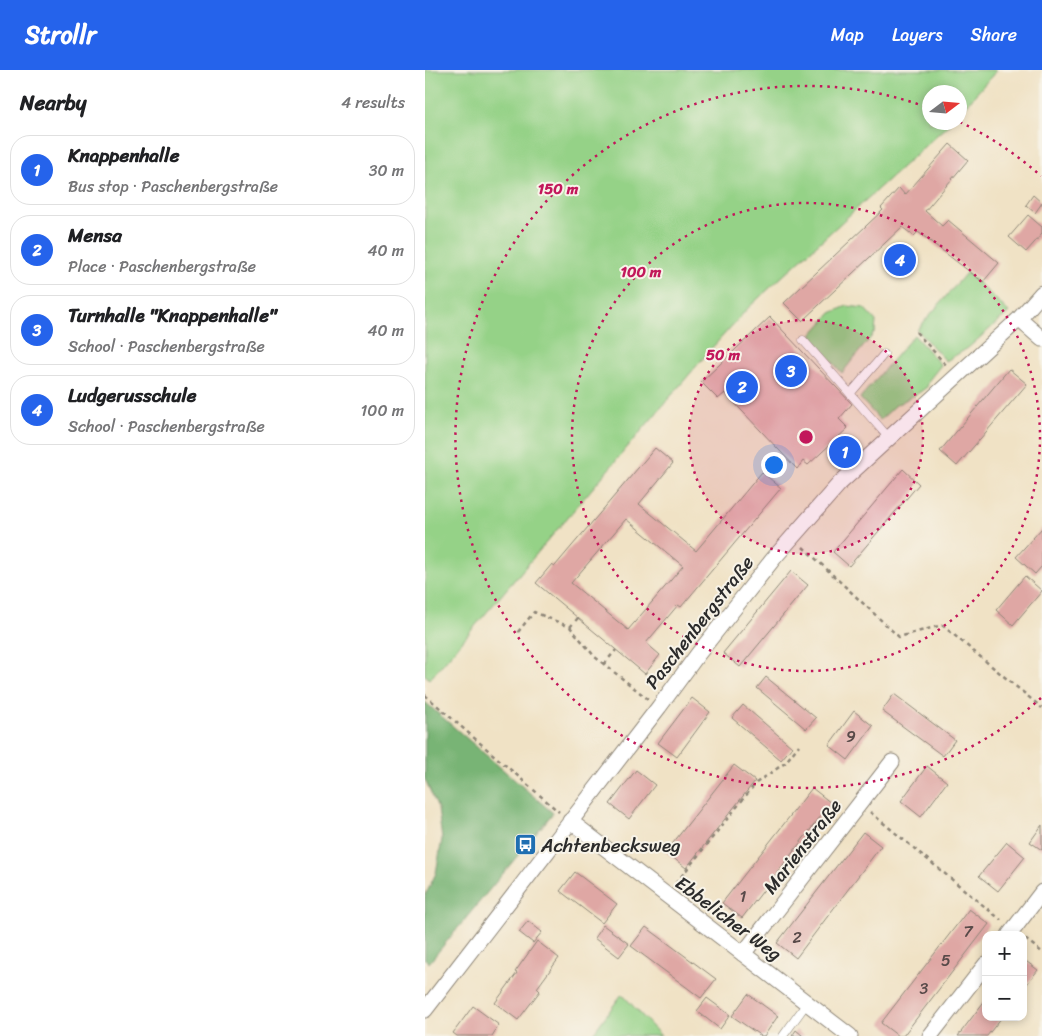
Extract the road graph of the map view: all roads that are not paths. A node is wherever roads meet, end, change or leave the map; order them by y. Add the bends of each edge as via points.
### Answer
1 (1042, 292) edge
2 (1019, 319) junction
3 (1042, 339) edge
4 (803, 340) dead end
5 (884, 354) dead end
6 (850, 394) junction
7 (889, 438) junction
8 (892, 762) dead end
9 (570, 821) junction
10 (1042, 892) edge
11 (1017, 931) edge
12 (743, 954) junction
13 (982, 969) edge
14 (807, 1003) junction
15 (425, 1010) edge
16 (783, 1036) edge
17 (850, 1036) edge
18 (930, 1036) edge

1 - 2 street, Paschenbergstraße
2 - 3 street
2 - 7 street, Paschenbergstraße
4 - 6 lane
5 - 6 lane
6 - 7 lane
7 - 9 street, Paschenbergstraße via 840,483 774,558
8 - 12 street, Marienstraße
9 - 12 street, Ebbelicher Weg
9 - 15 street, Paschenbergstraße
10 - 11 street
12 - 14 street, Ebbelicher Weg
13 - 18 street
14 - 16 lane
14 - 17 street, Ebbelicher Weg

